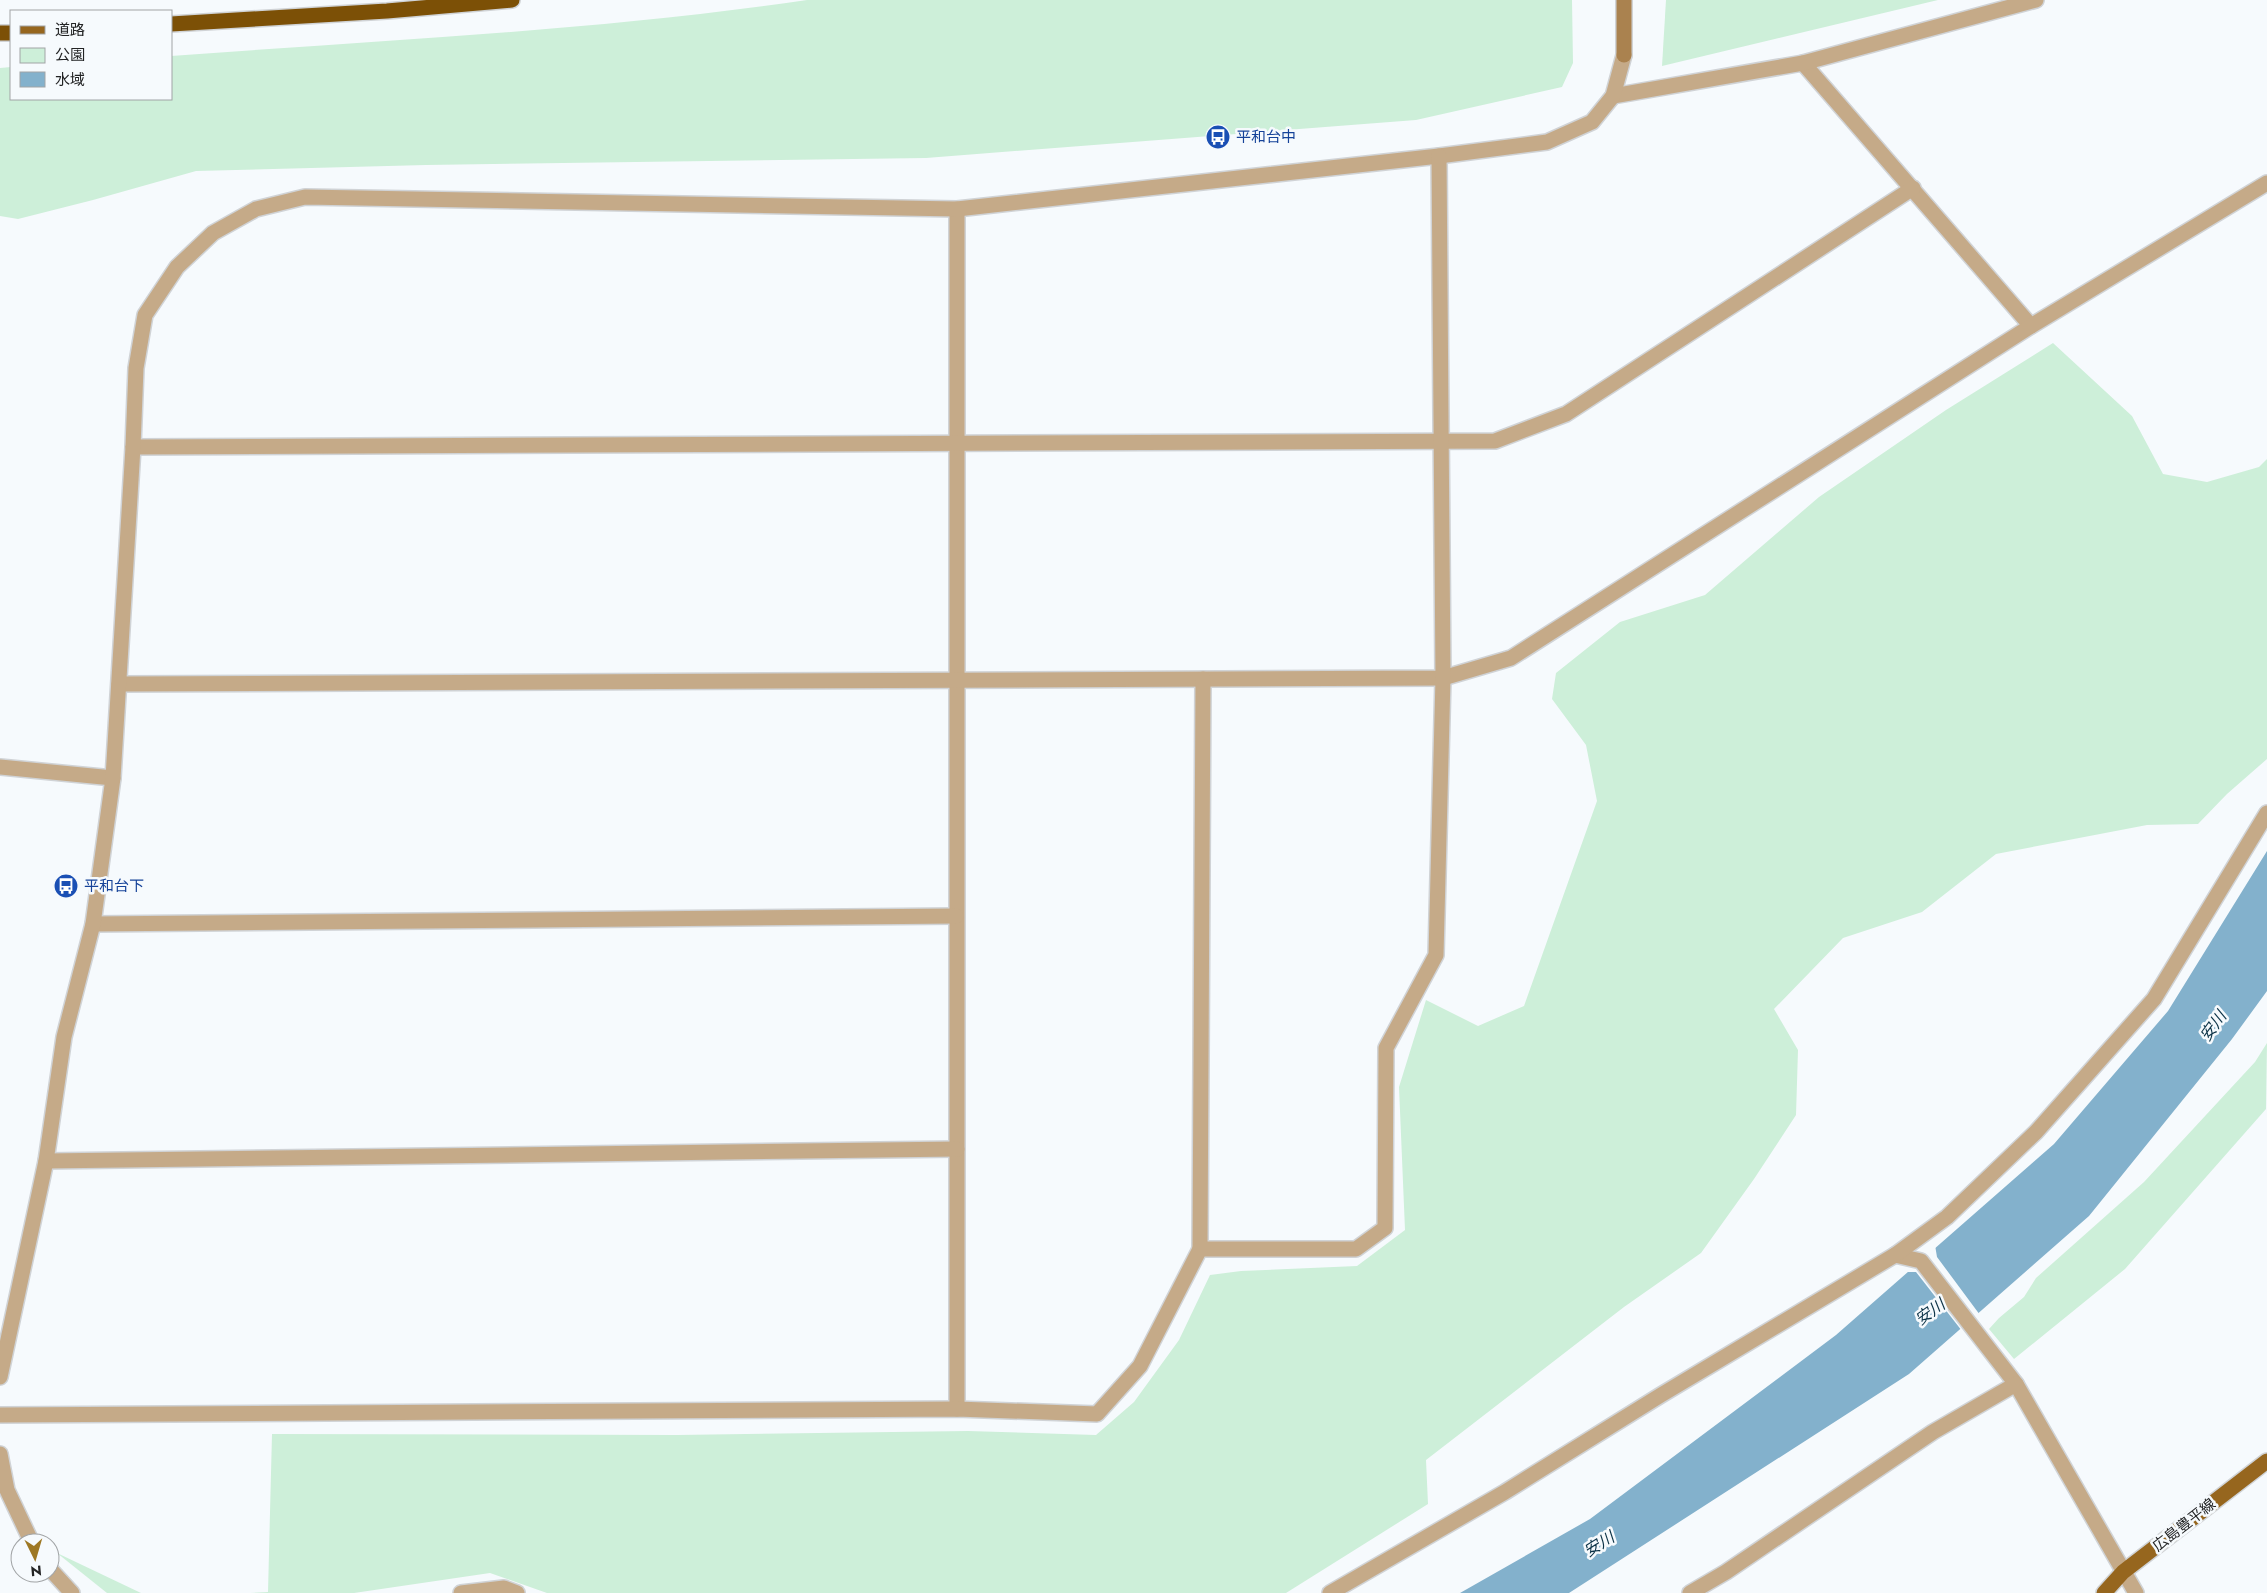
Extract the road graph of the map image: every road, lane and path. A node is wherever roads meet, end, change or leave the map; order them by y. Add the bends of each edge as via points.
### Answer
1 (512, 0) edge
2 (1624, 0) edge
3 (2036, 0) edge
4 (172, 24) edge
5 (1803, 63) junction
6 (1613, 96) junction
7 (1439, 156) junction
8 (2267, 183) edge
9 (1913, 188) junction
10 (957, 209) junction
11 (2031, 326) junction
12 (1441, 442) junction
13 (959, 444) junction
14 (133, 447) junction
15 (1202, 678) junction
16 (1443, 678) junction
17 (956, 680) junction
18 (119, 684) junction
19 (0, 767) edge
20 (113, 778) junction
21 (2267, 813) edge
22 (956, 916) junction
23 (93, 924) junction
24 (957, 1150) junction
25 (46, 1161) junction
26 (1200, 1249) junction
27 (1896, 1255) junction
28 (0, 1377) edge
29 (2011, 1378) junction
30 (957, 1409) junction
31 (0, 1416) edge
32 (0, 1454) edge
33 (2267, 1460) edge
34 (27, 1533) edge
35 (2123, 1572) junction
36 (60, 1580) edge
37 (72, 1593) edge
38 (461, 1593) edge
39 (517, 1593) edge
40 (1330, 1593) edge
41 (1690, 1593) edge
42 (2104, 1593) edge
43 (2136, 1593) edge

1 - 4 highway
2 - 6 street via 1624,55
3 - 5 street
5 - 6 street
5 - 9 street
6 - 7 street via 1592,122 1547,142
7 - 10 street
7 - 12 street
8 - 11 street
9 - 11 street
9 - 12 street via 1566,414 1495,441
10 - 13 street
10 - 14 street via 305,197 256,209 213,232 177,267 145,315 136,368
11 - 16 street via 1511,658
12 - 13 street
12 - 16 street
13 - 14 street
13 - 17 street
14 - 18 street
15 - 16 street
15 - 17 street
15 - 26 street
16 - 26 street via 1436,955 1386,1048 1385,1228 1356,1249
17 - 18 street
17 - 22 street
18 - 20 street
19 - 20 street
20 - 23 street
21 - 27 street via 2154,998 2036,1132 1946,1217
22 - 23 street
22 - 24 street
23 - 25 street via 64,1038
24 - 25 street
24 - 30 street
25 - 28 street
26 - 30 street via 1140,1366 1097,1414
27 - 29 street via 1921,1261
27 - 40 street via 1505,1492
29 - 35 street
29 - 41 street via 1726,1572
30 - 31 street
32 - 34 street via 7,1490
33 - 35 main road, 広島豊平線
35 - 42 main road, 広島豊平線
35 - 43 street
36 - 37 street
38 - 39 street via 504,1588

